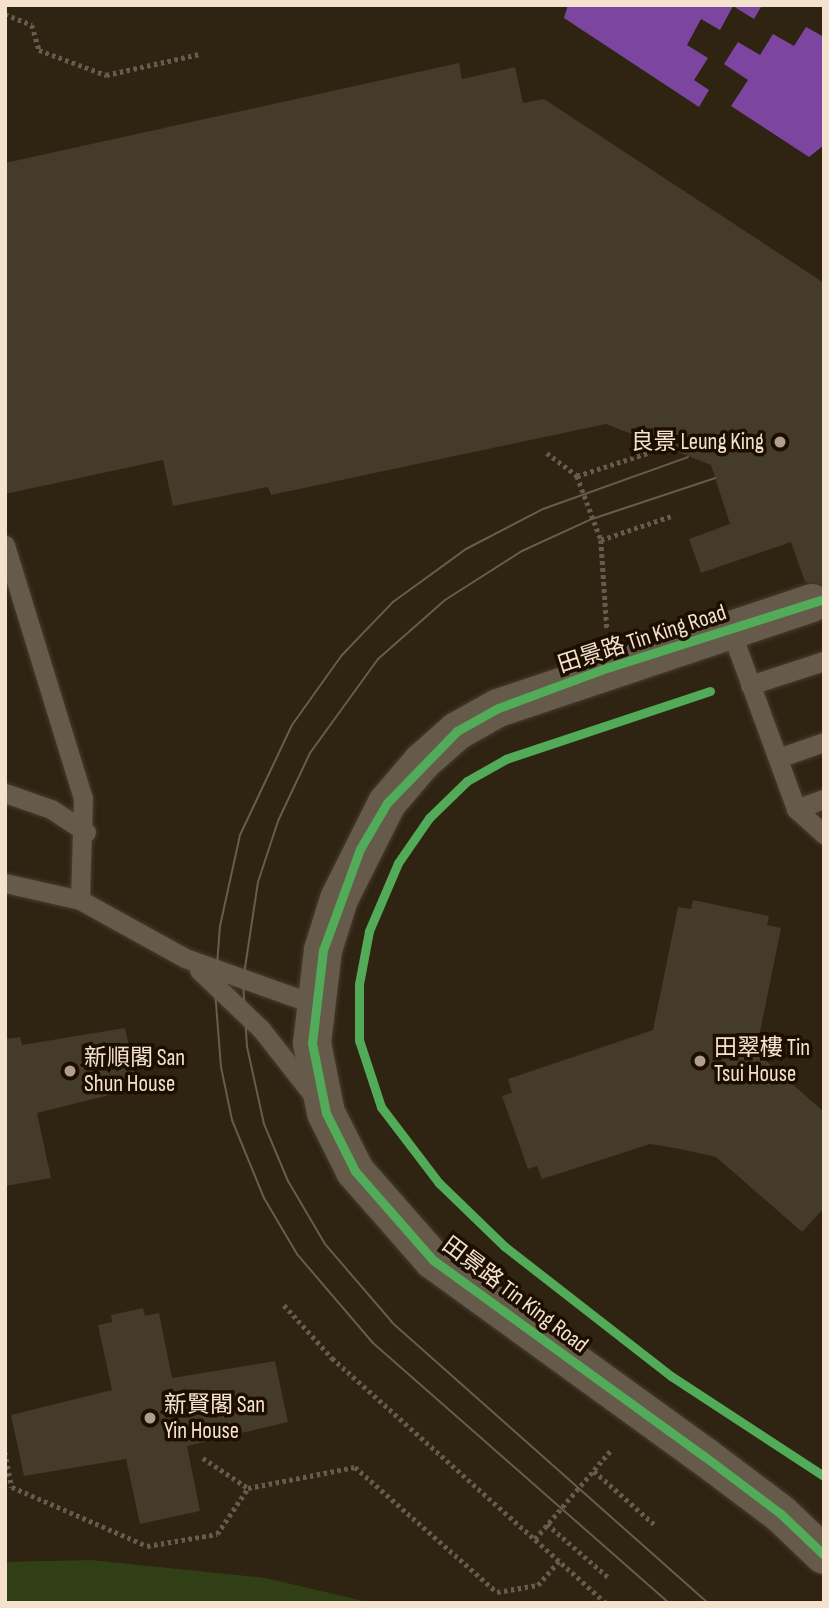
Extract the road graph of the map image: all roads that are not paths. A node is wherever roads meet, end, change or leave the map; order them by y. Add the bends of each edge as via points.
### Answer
1 (5, 545) edge
2 (812, 603) dead end
3 (731, 631) junction
4 (824, 661) edge
5 (750, 685) junction
6 (824, 742) edge
7 (778, 758) junction
8 (5, 793) edge
9 (824, 799) edge
10 (796, 809) junction
11 (86, 832) junction
12 (824, 834) edge
13 (5, 883) edge
14 (79, 900) junction
15 (186, 958) junction
16 (314, 1004) junction
17 (326, 1113) junction
18 (824, 1555) edge

1 - 11 lane via 76,763
2 - 3 street, 田景路 Tin King Road
3 - 5 lane
3 - 16 street, 田景路 Tin King Road via 609,667 498,709 457,732 422,762 387,803 360,849 323,950
4 - 5 lane
5 - 7 lane
6 - 7 lane
7 - 10 lane
8 - 11 lane via 51,809
9 - 10 lane
10 - 12 lane
11 - 14 lane
13 - 14 lane
14 - 15 lane
15 - 16 lane
15 - 17 lane via 261,1030
16 - 17 street, 田景路 Tin King Road via 316,1080
17 - 18 street, 田景路 Tin King Road via 355,1171 433,1260 726,1472

